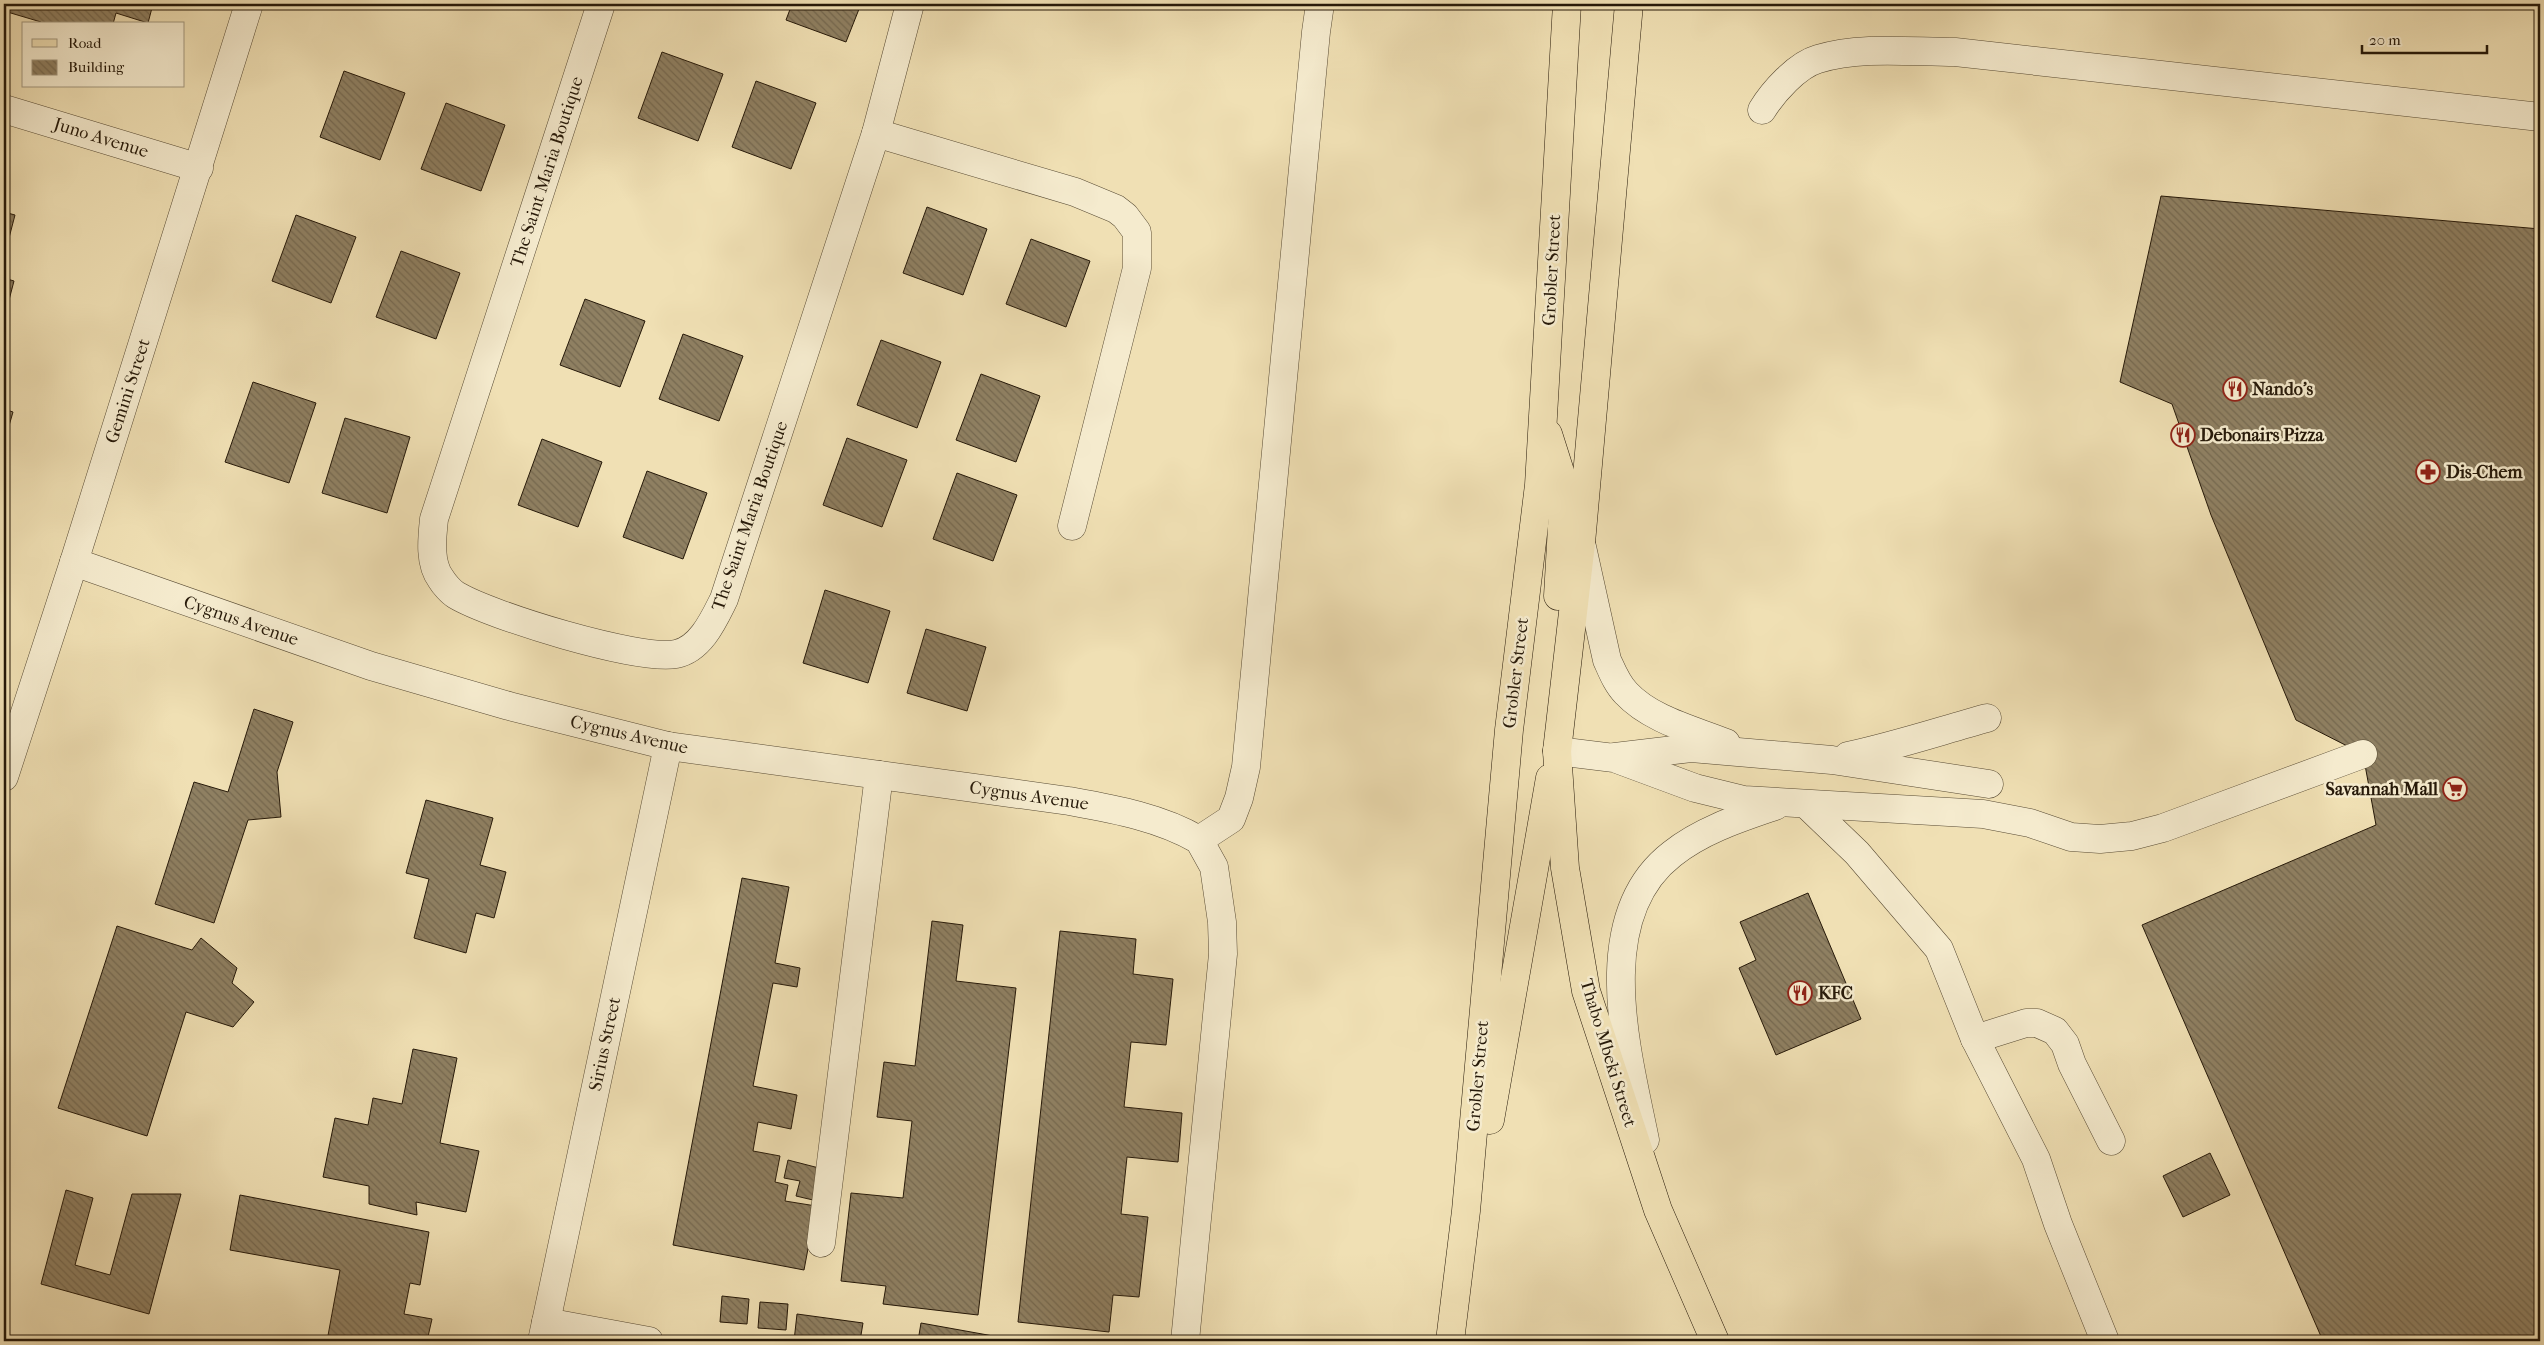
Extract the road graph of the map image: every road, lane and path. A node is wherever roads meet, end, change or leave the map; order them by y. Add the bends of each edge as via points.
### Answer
1 (249, 4) edge
2 (601, 4) edge
3 (910, 4) edge
4 (1320, 4) edge
5 (1566, 4) edge
6 (1628, 4) edge
7 (4, 109) edge
8 (1762, 110) dead end
9 (2540, 117) edge
10 (876, 134) junction
11 (199, 168) junction
12 (1544, 418) junction
13 (1072, 526) dead end
14 (1581, 543) junction
15 (74, 562) junction
16 (1987, 718) dead end
17 (668, 746) junction
18 (1557, 750) junction
19 (2363, 754) dead end
20 (1757, 755) junction
21 (1614, 758) junction
22 (1832, 760) junction
23 (880, 775) junction
24 (4, 777) edge
25 (1989, 784) dead end
26 (1796, 804) junction
27 (1200, 840) junction
28 (1975, 1039) junction
29 (2111, 1140) dead end
30 (1658, 1210) junction
31 (1466, 1211) junction
32 (821, 1243) dead end
33 (544, 1332) edge
34 (649, 1341) edge
35 (1185, 1341) edge
36 (1450, 1341) edge
37 (1715, 1341) edge
38 (2105, 1341) edge

1 - 11 street, Gemini Street
2 - 10 street, The Saint Maria Boutique via 434,519 434,559 440,578 462,598 561,633 635,652 676,654 702,637 724,599
3 - 10 street, The Saint Maria Boutique
4 - 27 street via 1246,767 1231,819
5 - 12 main road, Grobler Street
6 - 14 main road
7 - 11 street, Juno Avenue
8 - 9 street via 1786,80 1816,59 1857,51 1955,52
10 - 13 street via 1075,192 1116,210 1133,224 1138,243 1137,268
11 - 15 street, Gemini Street
12 - 18 main road via 1561,475 1563,509 1553,702
12 - 31 main road, Grobler Street via 1539,485 1509,730
14 - 18 main road
14 - 20 street via 1607,660 1626,693 1645,709
15 - 17 street, Cygnus Avenue via 371,666 509,706
15 - 24 street, Gemini Street
16 - 22 street via 1902,744
17 - 23 street, Cygnus Avenue
17 - 33 street, Sirius Street
18 - 21 street
18 - 30 main road, Thabo Mbeki Street via 1565,868 1586,991
18 - 31 main road via 1545,796 1492,1115
19 - 26 street via 2164,828 2100,839 2071,837 2030,823 1983,814
20 - 21 street via 1675,749
20 - 22 street
21 - 26 street via 1712,794
22 - 25 street
23 - 27 street, Cygnus Avenue via 1111,809 1180,828
23 - 32 street
26 - 28 street via 1857,853 1939,949
26 - 30 street via 1700,835 1671,854 1644,884 1629,922 1623,944 1621,997 1626,1043
27 - 35 street via 1214,867 1223,954
28 - 29 street via 2026,1023 2037,1023 2055,1031 2065,1044
28 - 38 street via 2036,1159
30 - 37 main road, Thabo Mbeki Street
31 - 36 main road, Grobler Street
33 - 34 street

